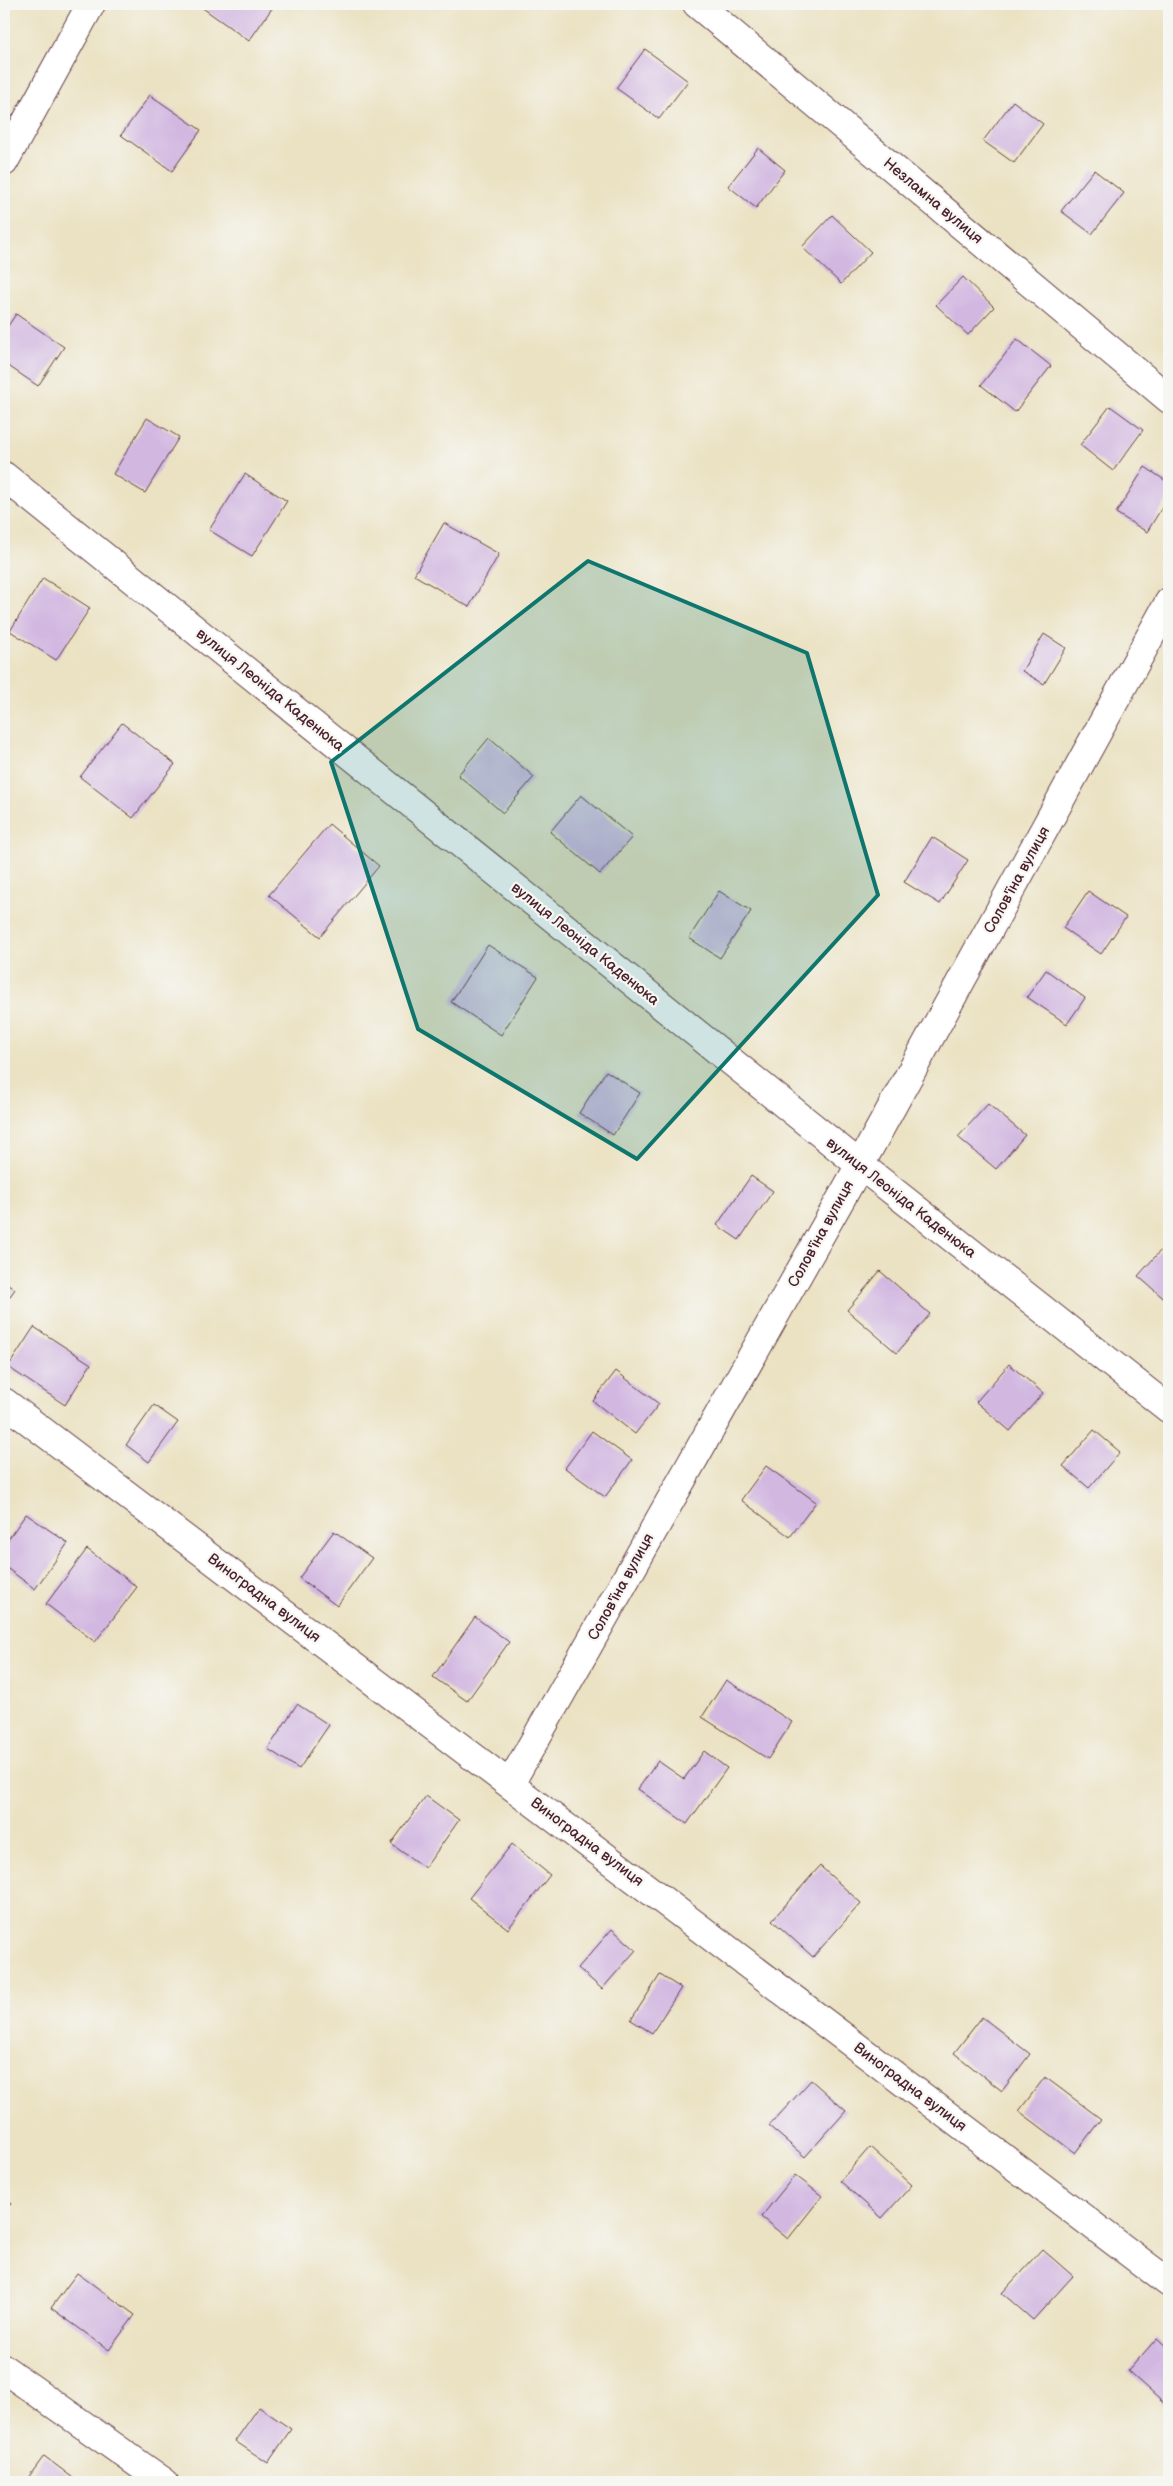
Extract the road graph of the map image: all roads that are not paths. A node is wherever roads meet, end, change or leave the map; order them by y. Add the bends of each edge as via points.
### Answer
1 (91, 4) edge
2 (697, 4) edge
3 (4, 162) edge
4 (1169, 399) edge
5 (4, 476) edge
6 (1169, 602) edge
7 (860, 1165) junction
8 (4, 1402) edge
9 (1169, 1408) edge
10 (510, 1784) junction
11 (1169, 2283) edge
12 (4, 2369) edge
13 (164, 2482) edge

1 - 3 street
2 - 4 street, Незламна вулиця
5 - 7 street, вулиця Леоніда Каденюка
6 - 7 street, Солов'їна вулиця
7 - 9 street, вулиця Леоніда Каденюка
7 - 10 street, Солов'їна вулиця
8 - 10 street, Виноградна вулиця
10 - 11 street, Виноградна вулиця
12 - 13 street

